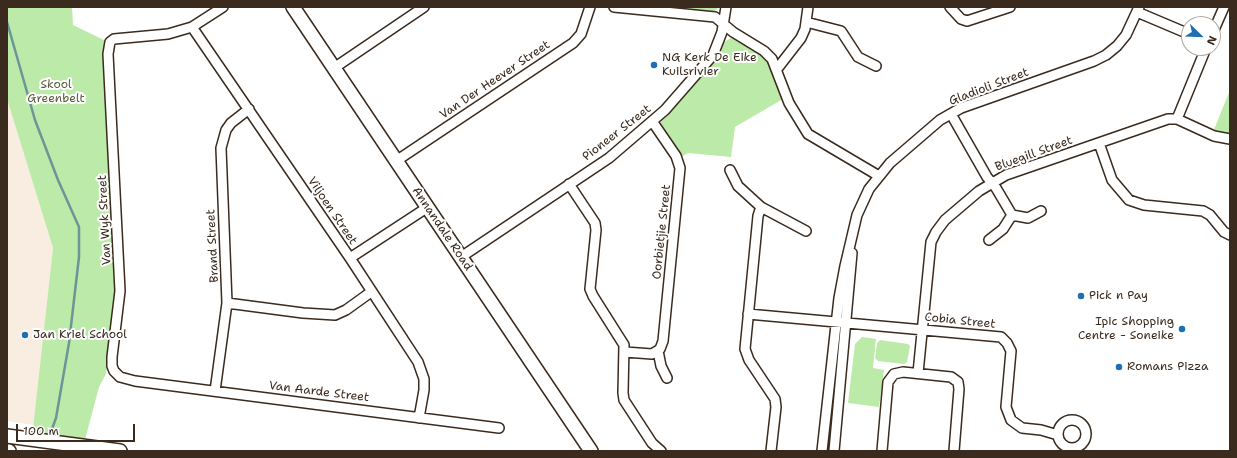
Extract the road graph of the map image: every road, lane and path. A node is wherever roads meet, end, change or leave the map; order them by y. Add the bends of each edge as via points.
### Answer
1 (224, 7) edge
2 (293, 7) edge
3 (424, 7) edge
4 (590, 7) edge
5 (614, 7) edge
6 (726, 7) edge
7 (808, 7) edge
8 (950, 7) edge
9 (1010, 7) edge
10 (1138, 10) edge
11 (806, 22) junction
12 (724, 24) junction
13 (192, 27) junction
14 (1181, 30) edge
15 (1203, 56) edge
16 (876, 66) dead end
17 (334, 68) junction
18 (777, 69) junction
19 (248, 109) junction
20 (952, 114) junction
21 (1177, 119) junction
22 (652, 121) junction
23 (1230, 139) edge
24 (1099, 143) junction
25 (396, 161) junction
26 (730, 170) dead end
27 (879, 176) junction
28 (992, 182) junction
29 (569, 184) junction
30 (428, 207) junction
31 (761, 207) junction
32 (1041, 211) dead end
33 (1012, 215) junction
34 (806, 231) dead end
35 (1230, 235) edge
36 (989, 240) dead end
37 (461, 257) junction
38 (350, 258) junction
39 (371, 292) junction
40 (227, 303) junction
41 (748, 314) junction
42 (841, 323) junction
43 (922, 329) junction
44 (658, 351) junction
45 (625, 352) junction
46 (918, 373) junction
47 (667, 378) dead end
48 (135, 380) joint
49 (215, 391) junction
50 (419, 418) junction
51 (499, 428) dead end
52 (1059, 431) junction
53 (7, 436) edge
54 (1065, 448) edge
55 (1076, 449) edge
56 (120, 451) edge
57 (590, 451) edge
58 (661, 451) edge
59 (771, 451) edge
60 (822, 451) edge
61 (834, 451) edge
62 (882, 451) edge
63 (954, 451) edge

1 - 13 street
2 - 17 street, Annandale Road
3 - 17 street
4 - 25 street, Van Der Heever Street via 584,28 573,43
5 - 12 street via 715,17
6 - 12 street, Pioneer Street
7 - 11 street
8 - 9 street via 961,19 967,21
10 - 14 street
10 - 20 street, Gladioli Street via 1122,41 1100,58 961,108
11 - 16 street via 841,31 858,57
11 - 18 street via 802,38
12 - 18 street via 764,50
12 - 22 street, Pioneer Street via 717,47 706,64 670,106
13 - 19 street, Viljoen Street
13 - 48 street, Van Wyk Street via 168,34 114,38 110,42 108,54 120,290 112,366 120,377
15 - 21 street
17 - 25 street, Annandale Road
18 - 27 street via 789,104 808,134
19 - 38 street, Viljoen Street
19 - 40 street, Brand Street via 226,130 221,148
20 - 27 street, Gladioli Street via 940,120 890,163
20 - 28 street
21 - 23 street via 1214,136
21 - 24 street, Bluegill Street via 1168,119
22 - 29 street, Pioneer Street via 609,158
22 - 44 street, Oorbietjie Street via 676,156 680,168 663,341
24 - 28 street, Bluegill Street
24 - 35 street via 1112,180 1129,200 1144,205 1203,211
25 - 30 street, Annandale Road
26 - 31 street via 738,186
27 - 42 street, Gladioli Street via 860,205 853,233
28 - 33 street
28 - 43 street, Bluegill Street via 950,215 936,232 930,248
29 - 37 street, Pioneer Street
29 - 45 street via 592,217 595,226 591,293 623,341
30 - 37 street, Annandale Road
30 - 38 street
31 - 34 street
31 - 41 street
32 - 33 street via 1028,218
33 - 36 street via 1002,229
37 - 57 street, Annandale Road
38 - 39 street, Viljoen Street
39 - 40 street via 335,315
39 - 50 street, Viljoen Street via 422,371 424,390
40 - 49 street, Brand Street
41 - 42 street, Cobia Street
41 - 59 street via 746,354 776,402
42 - 43 street, Cobia Street
42 - 60 street, Gladioli Street
42 - 61 street, Gladioli Street
43 - 46 street, Bluegill Street
43 - 52 street, Cobia Street via 1003,339 1011,351 1006,401 1009,417 1019,426
44 - 45 street via 649,354
44 - 47 street
45 - 58 street via 624,400 652,443
46 - 62 street via 900,372 890,379
46 - 63 street via 951,377 958,382
48 - 49 street, Van Aarde Street
49 - 50 street, Van Aarde Street
50 - 51 street, Van Aarde Street
52 - 54 street
52 - 55 street via 1070,420 1082,424 1086,433
53 - 56 street
54 - 55 street

